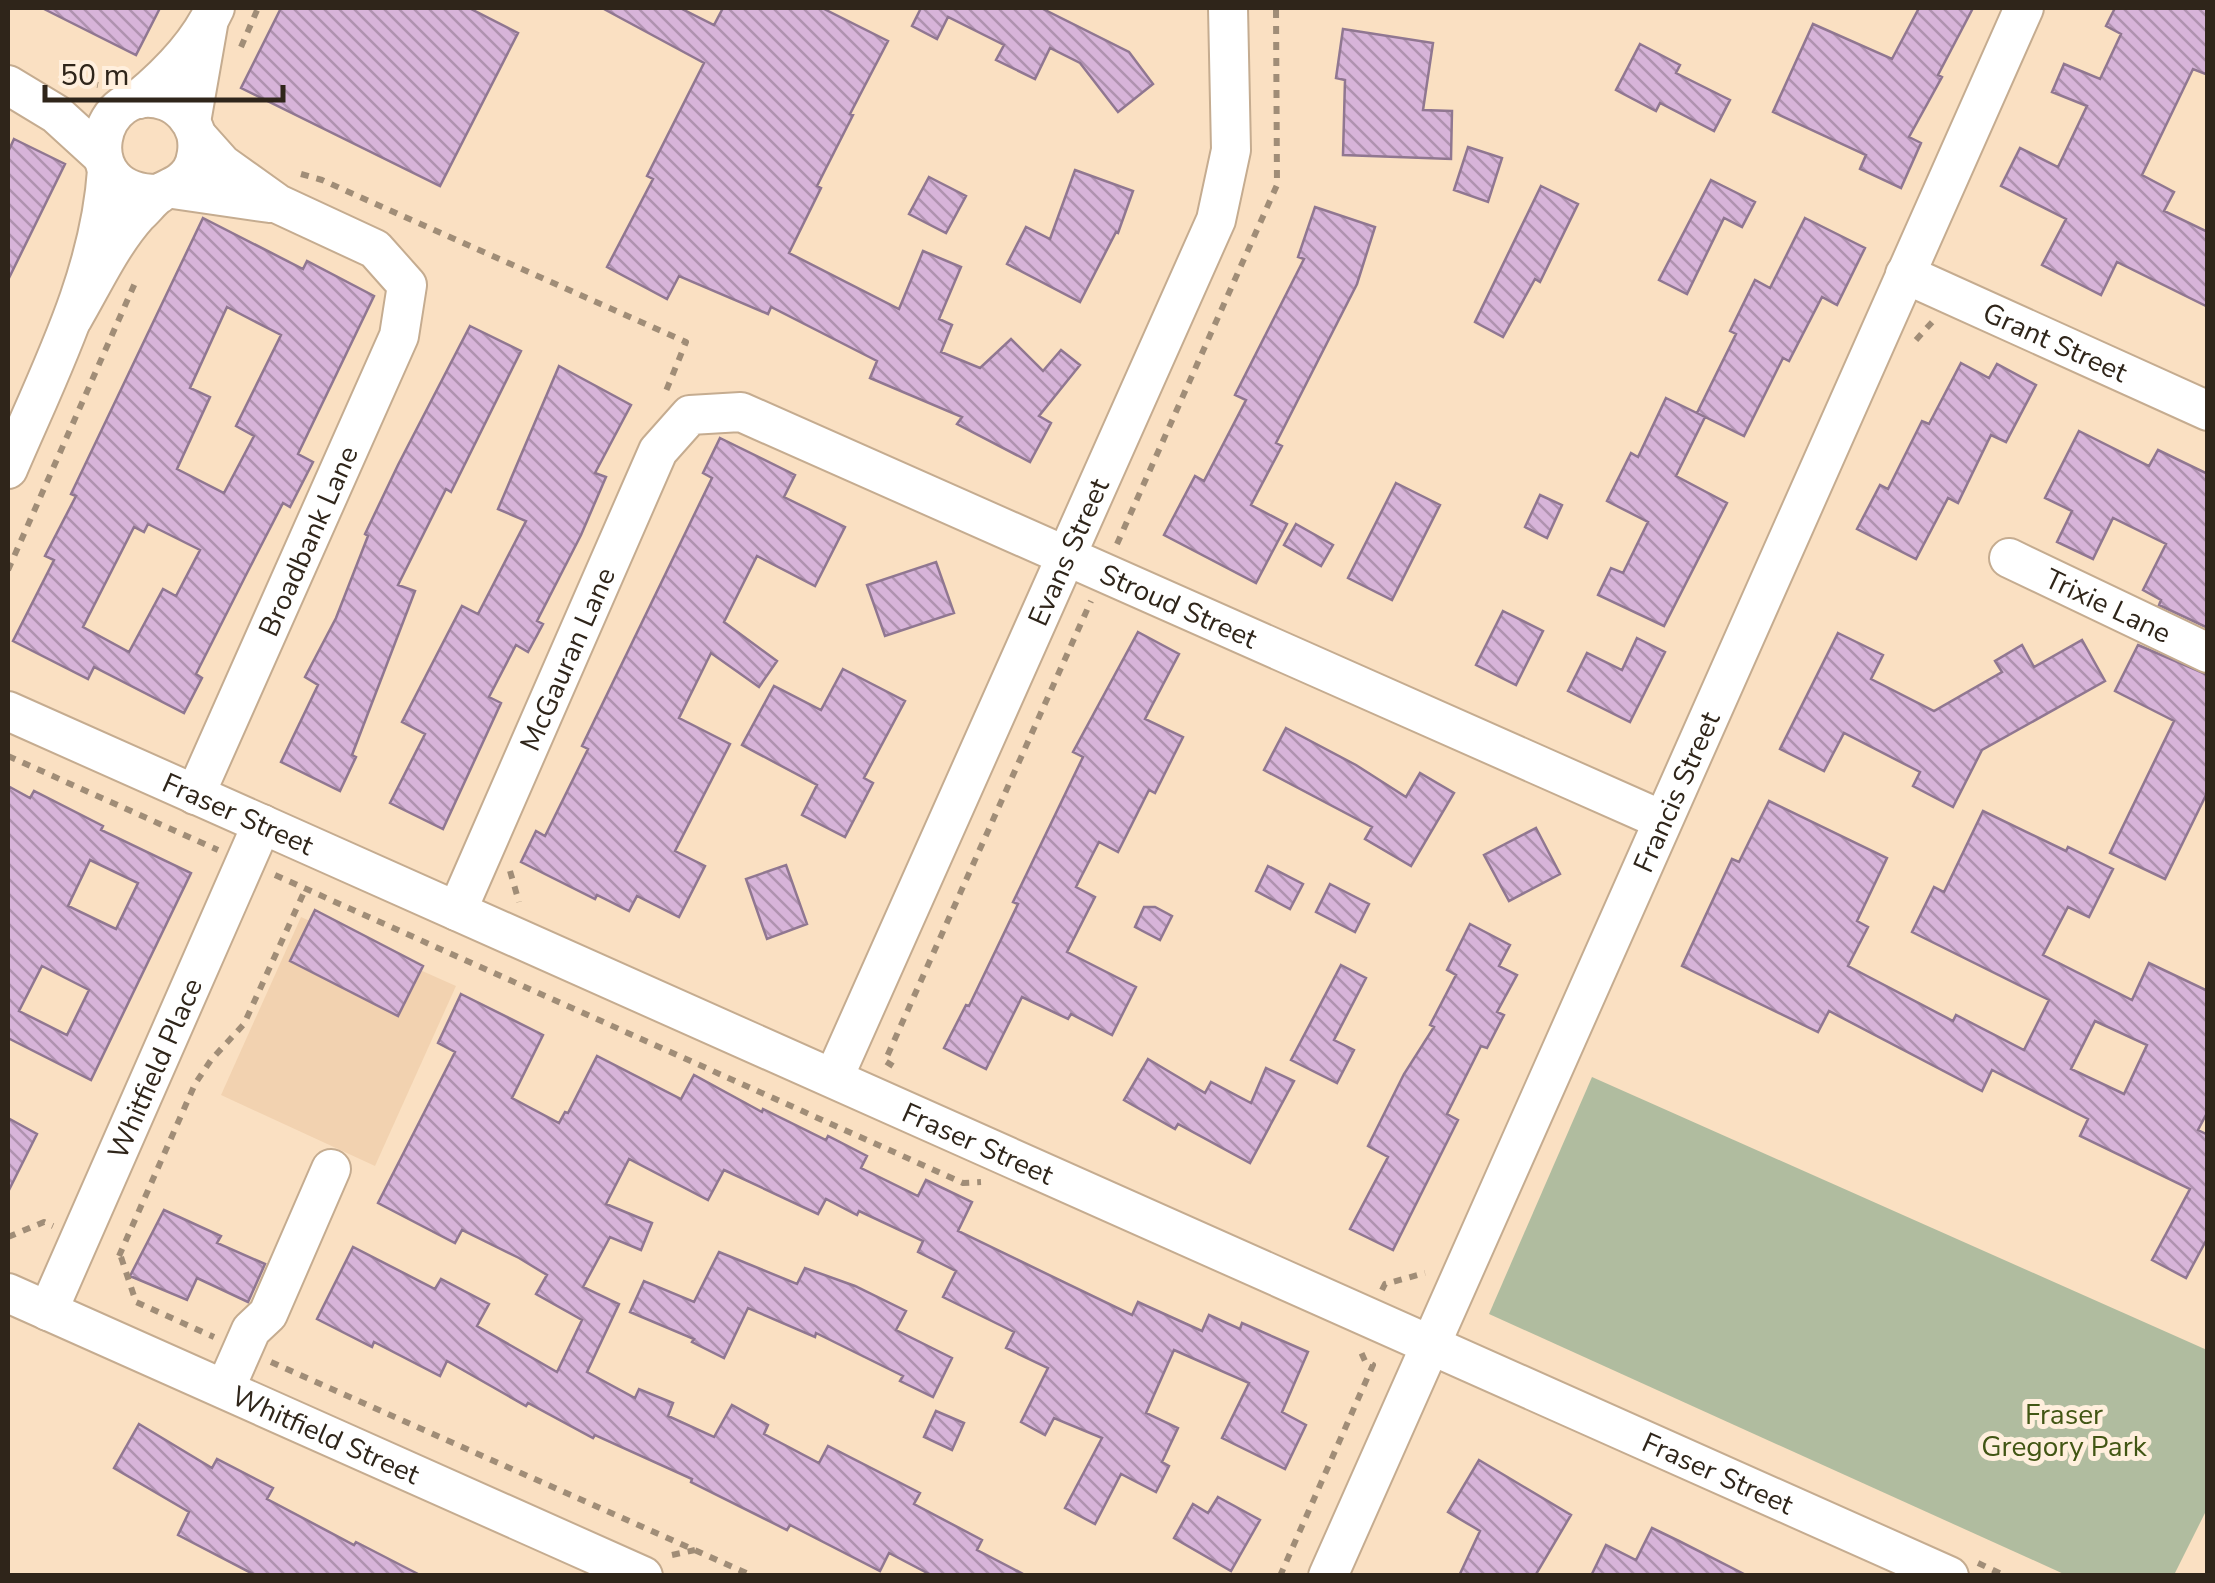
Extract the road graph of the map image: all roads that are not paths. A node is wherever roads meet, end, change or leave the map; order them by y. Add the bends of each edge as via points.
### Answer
1 (1228, 8) edge
2 (2024, 8) edge
3 (211, 15) edge
4 (17, 89) edge
5 (132, 102) junction
6 (194, 129) junction
7 (105, 163) junction
8 (282, 187) junction
9 (166, 191) junction
10 (1905, 274) junction
11 (72, 318) junction
12 (679, 408) joint
13 (2208, 411) edge
14 (8, 469) edge
15 (1066, 555) junction
16 (2009, 558) dead end
17 (2208, 653) edge
18 (8, 711) edge
19 (195, 794) junction
20 (1662, 820) junction
21 (262, 824) junction
22 (456, 910) junction
23 (834, 1077) junction
24 (331, 1169) dead end
25 (8, 1293) edge
26 (48, 1311) junction
27 (1432, 1345) junction
28 (225, 1389) junction
29 (661, 1564) edge
30 (1328, 1576) edge
31 (1949, 1576) edge

1 - 15 street, Evans Street via 1231,150 1216,220
2 - 10 street, Francis Street
3 - 5 street via 167,76
3 - 6 street
4 - 5 street via 91,104
4 - 7 street via 78,132
5 - 6 street via 169,102
5 - 7 street via 105,128
6 - 8 street via 222,164
6 - 9 street via 194,166
7 - 9 street via 128,190
7 - 11 street via 98,236
8 - 9 street
8 - 19 street, Broadbank Lane via 375,249 407,285 399,336
9 - 11 street via 134,219
10 - 13 street, Grant Street
10 - 20 street, Francis Street
11 - 14 street
12 - 15 street, Stroud Street via 741,412
12 - 22 street, McGauran Lane
15 - 20 street, Stroud Street
15 - 23 street, Evans Street
16 - 17 street, Trixie Lane
18 - 19 street, Fraser Street
19 - 21 street, Fraser Street
20 - 27 street, Francis Street
21 - 22 street, Fraser Street
21 - 26 street, Whitfield Place
22 - 23 street, Fraser Street
23 - 27 street, Fraser Street
24 - 28 street via 268,1314 251,1330
25 - 26 street, Whitfield Street
26 - 28 street, Whitfield Street
27 - 30 street, Francis Street
27 - 31 street, Fraser Street
28 - 29 street, Whitfield Street

